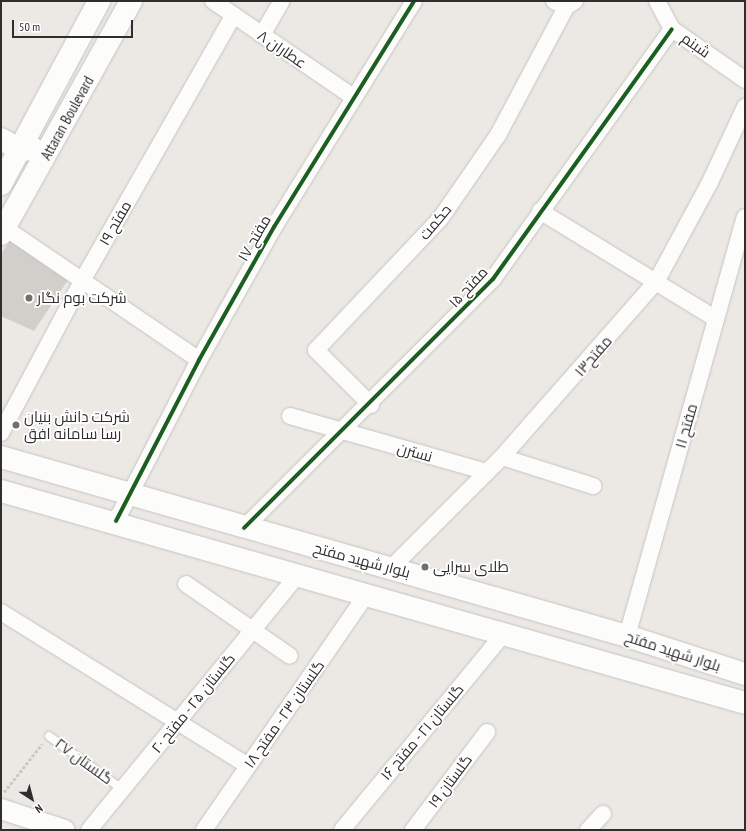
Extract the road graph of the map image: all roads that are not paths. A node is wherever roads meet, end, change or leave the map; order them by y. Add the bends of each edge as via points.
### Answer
1 (99, 1) edge
2 (131, 1) edge
3 (213, 1) edge
4 (282, 1) edge
5 (414, 1) edge
6 (657, 1) edge
7 (565, 3) edge
8 (234, 15) junction
9 (672, 29) junction
10 (262, 35) junction
11 (745, 80) edge
12 (352, 96) junction
13 (745, 107) edge
14 (1, 139) edge
15 (20, 150) junction
16 (44, 160) junction
17 (3, 177) edge
18 (540, 211) junction
19 (744, 224) edge
20 (3, 231) edge
21 (82, 281) junction
22 (656, 282) junction
23 (716, 318) junction
24 (199, 360) junction
25 (370, 405) junction
26 (290, 416) dead end
27 (343, 432) junction
28 (1, 433) edge
29 (1, 457) edge
30 (502, 457) junction
31 (487, 472) junction
32 (593, 486) dead end
33 (1, 491) edge
34 (130, 495) junction
35 (116, 521) junction
36 (244, 528) junction
37 (392, 568) junction
38 (297, 576) junction
39 (186, 584) dead end
40 (365, 598) junction
41 (1, 612) edge
42 (253, 630) junction
43 (503, 635) junction
44 (627, 636) junction
45 (290, 656) dead end
46 (745, 674) edge
47 (745, 703) edge
48 (177, 722) junction
49 (487, 732) dead end
50 (49, 736) road end
51 (248, 766) junction
52 (122, 789) junction
53 (1, 810) edge
54 (603, 814) dead end
55 (65, 830) edge
56 (89, 830) edge
57 (204, 830) edge
58 (342, 830) edge
59 (413, 830) edge
60 (588, 830) edge

1 - 15 main road, Attaran Boulevard
2 - 16 main road, Attaran Boulevard
3 - 8 street, عطاران ۸
4 - 10 street
5 - 12 street, مفتح ۱۷
6 - 9 street, شبنم
7 - 25 street, حکمت via 498,135 440,219 316,350
8 - 10 street, عطاران ۸
8 - 21 street, مفتح ۱۹
9 - 11 street, شبنم
9 - 18 street, مفتح ۱۵
10 - 12 street, عطاران ۸
12 - 24 street, مفتح ۱۷
13 - 22 street, مفتح۱۳ via 710,182
14 - 15 main road
15 - 16 main road via 34,149
15 - 17 main road, Attaran Boulevard
16 - 20 main road, Attaran Boulevard
18 - 22 street
18 - 25 street, مفتح ۱۵ via 493,279
19 - 23 street, مفتح ۱۱
20 - 21 street
21 - 24 street
21 - 28 street, مفتح ۱۹
22 - 23 street
22 - 30 street, مفتح۱۳
23 - 44 street, مفتح ۱۱
24 - 34 street, مفتح ۱۷
25 - 27 street, مفتح ۱۵
26 - 27 street, نسترن
27 - 31 street, نسترن
27 - 36 street, مفتح ۱۵
29 - 34 main road, بلوار شهید مفتح
30 - 31 street, مفتح۱۳
30 - 32 street
31 - 37 street, مفتح۱۳
33 - 35 main road, بلوار شهید مفتح
34 - 35 street, مفتح ۱۷
34 - 36 main road, بلوار شهید مفتح
35 - 38 main road, بلوار شهید مفتح
36 - 37 main road, بلوار شهید مفتح
37 - 44 main road, بلوار شهید مفتح
38 - 40 main road, بلوار شهید مفتح
38 - 42 street, گلستان ۲۵ - مفتح ۲۰
39 - 42 street
40 - 43 main road, بلوار شهید مفتح
40 - 51 street, گلستان ۲۳ - مفتح ۱۸
41 - 48 street
42 - 45 street
42 - 48 street, گلستان ۲۵ - مفتح ۲۰
43 - 47 main road, بلوار شهید مفتح
43 - 58 street, گلستان ۲۱ - مفتح ۱۶
44 - 46 main road, بلوار شهید مفتح
48 - 51 street
48 - 52 street, گلستان ۲۵ - مفتح ۲۰
49 - 59 street, گلستان ۱۹
50 - 52 lane, گلستان ۲۷
51 - 57 street, گلستان ۲۳ - مفتح ۱۸
52 - 56 street, گلستان ۲۵ - مفتح ۲۰
53 - 55 street
54 - 60 street

